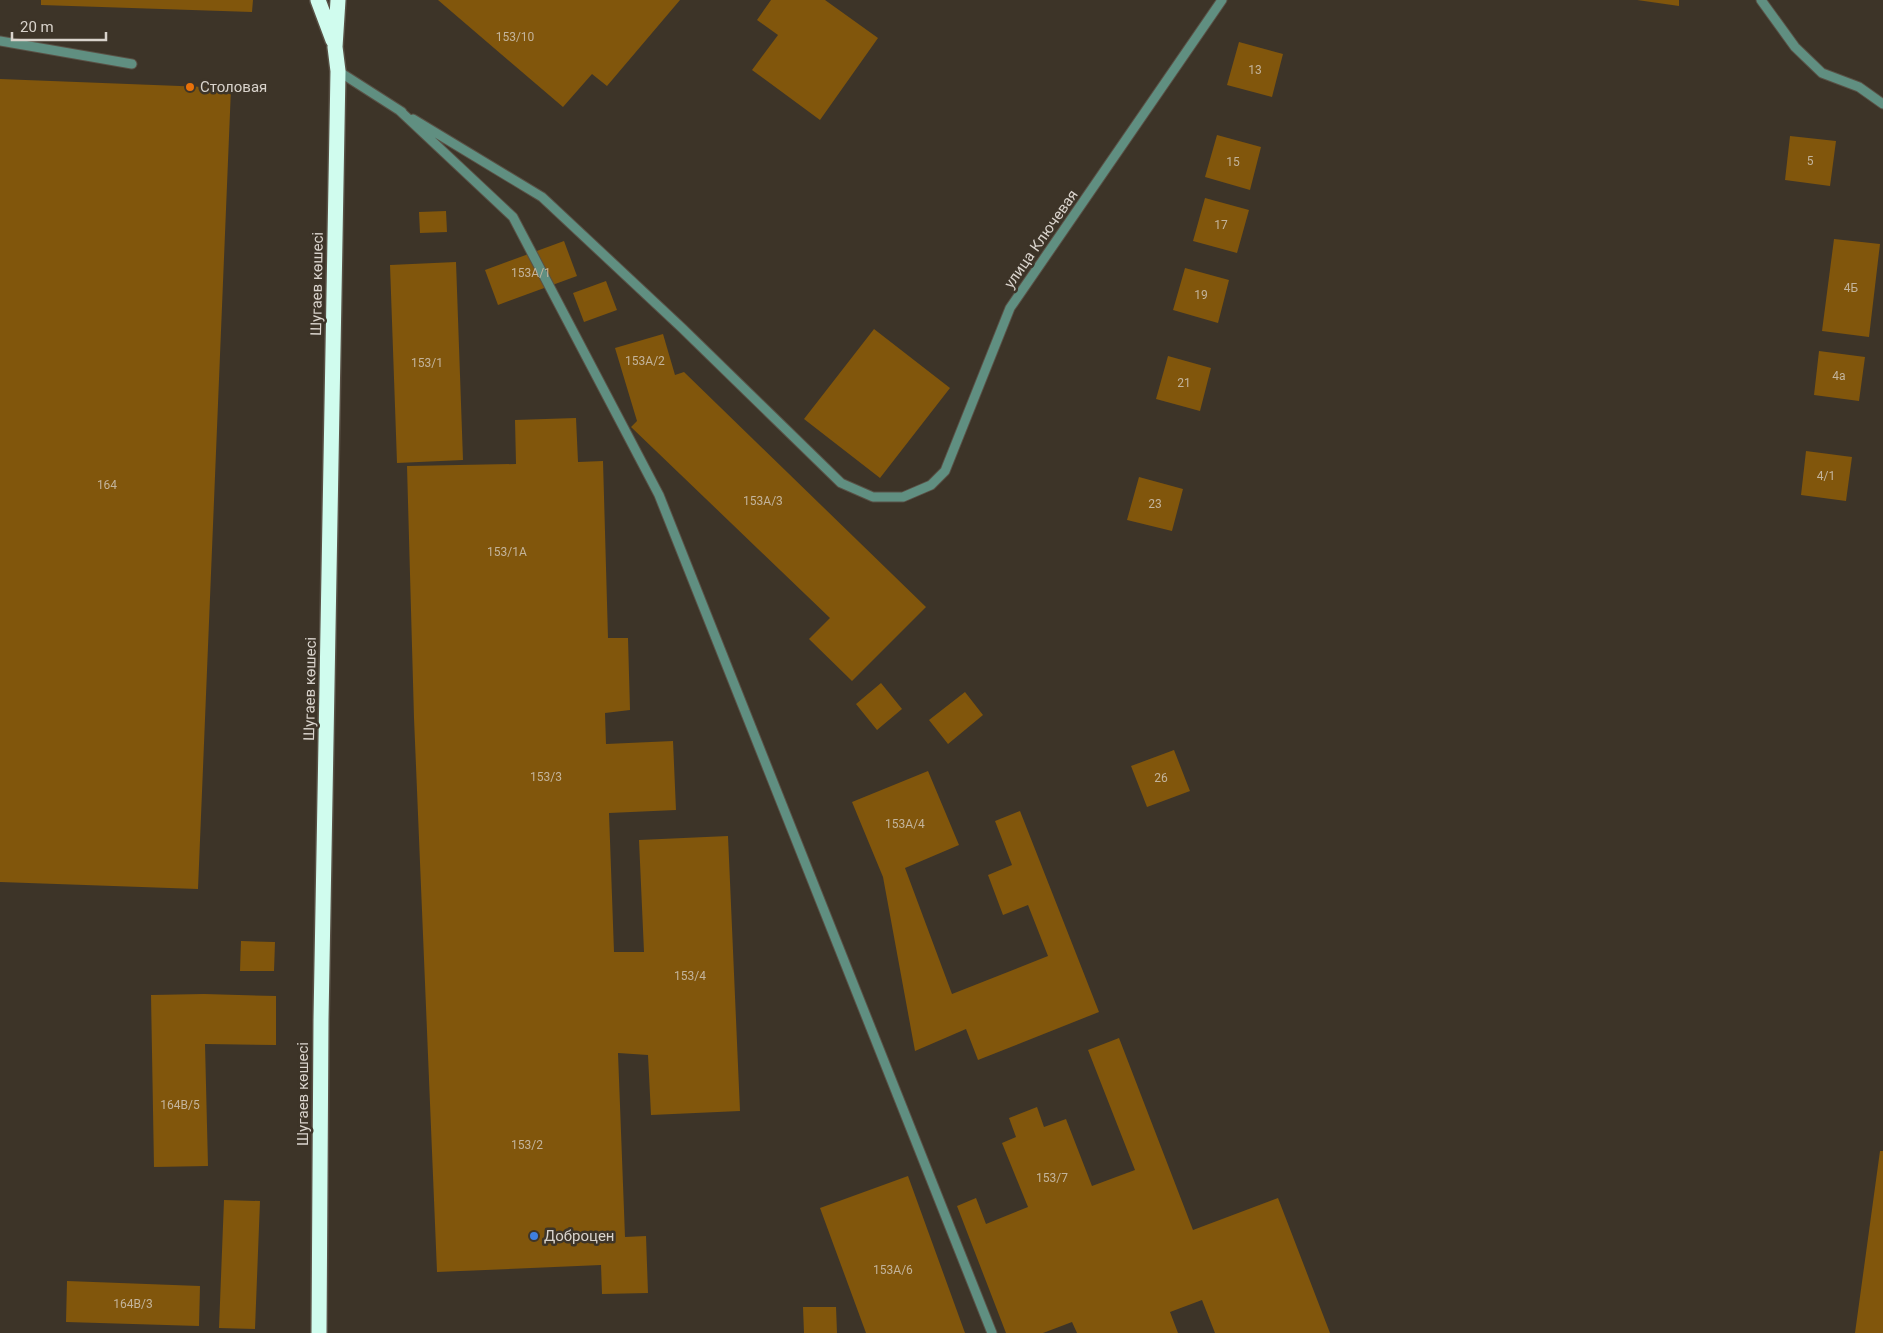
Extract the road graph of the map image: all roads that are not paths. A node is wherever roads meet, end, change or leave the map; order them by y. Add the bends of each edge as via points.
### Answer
1 (318, 0) edge
2 (338, 0) edge
3 (1222, 0) edge
4 (1761, 0) edge
5 (0, 41) edge
6 (335, 47) junction
7 (132, 64) dead end
8 (338, 70) junction
9 (1883, 104) edge
10 (399, 110) junction
11 (319, 1333) edge
12 (992, 1333) edge

1 - 6 highway, Шугаев көшесі
2 - 6 highway, Шугаев көшесі
3 - 10 street, улица Ключевая via 1010,308 945,471 931,485 903,497 872,498 842,483 542,197
4 - 9 street via 1795,47 1822,73 1859,87
5 - 7 street
6 - 8 highway, Шугаев көшесі
8 - 10 street
8 - 11 highway, Шугаев көшесі via 321,1020
10 - 12 street via 513,217 659,495

